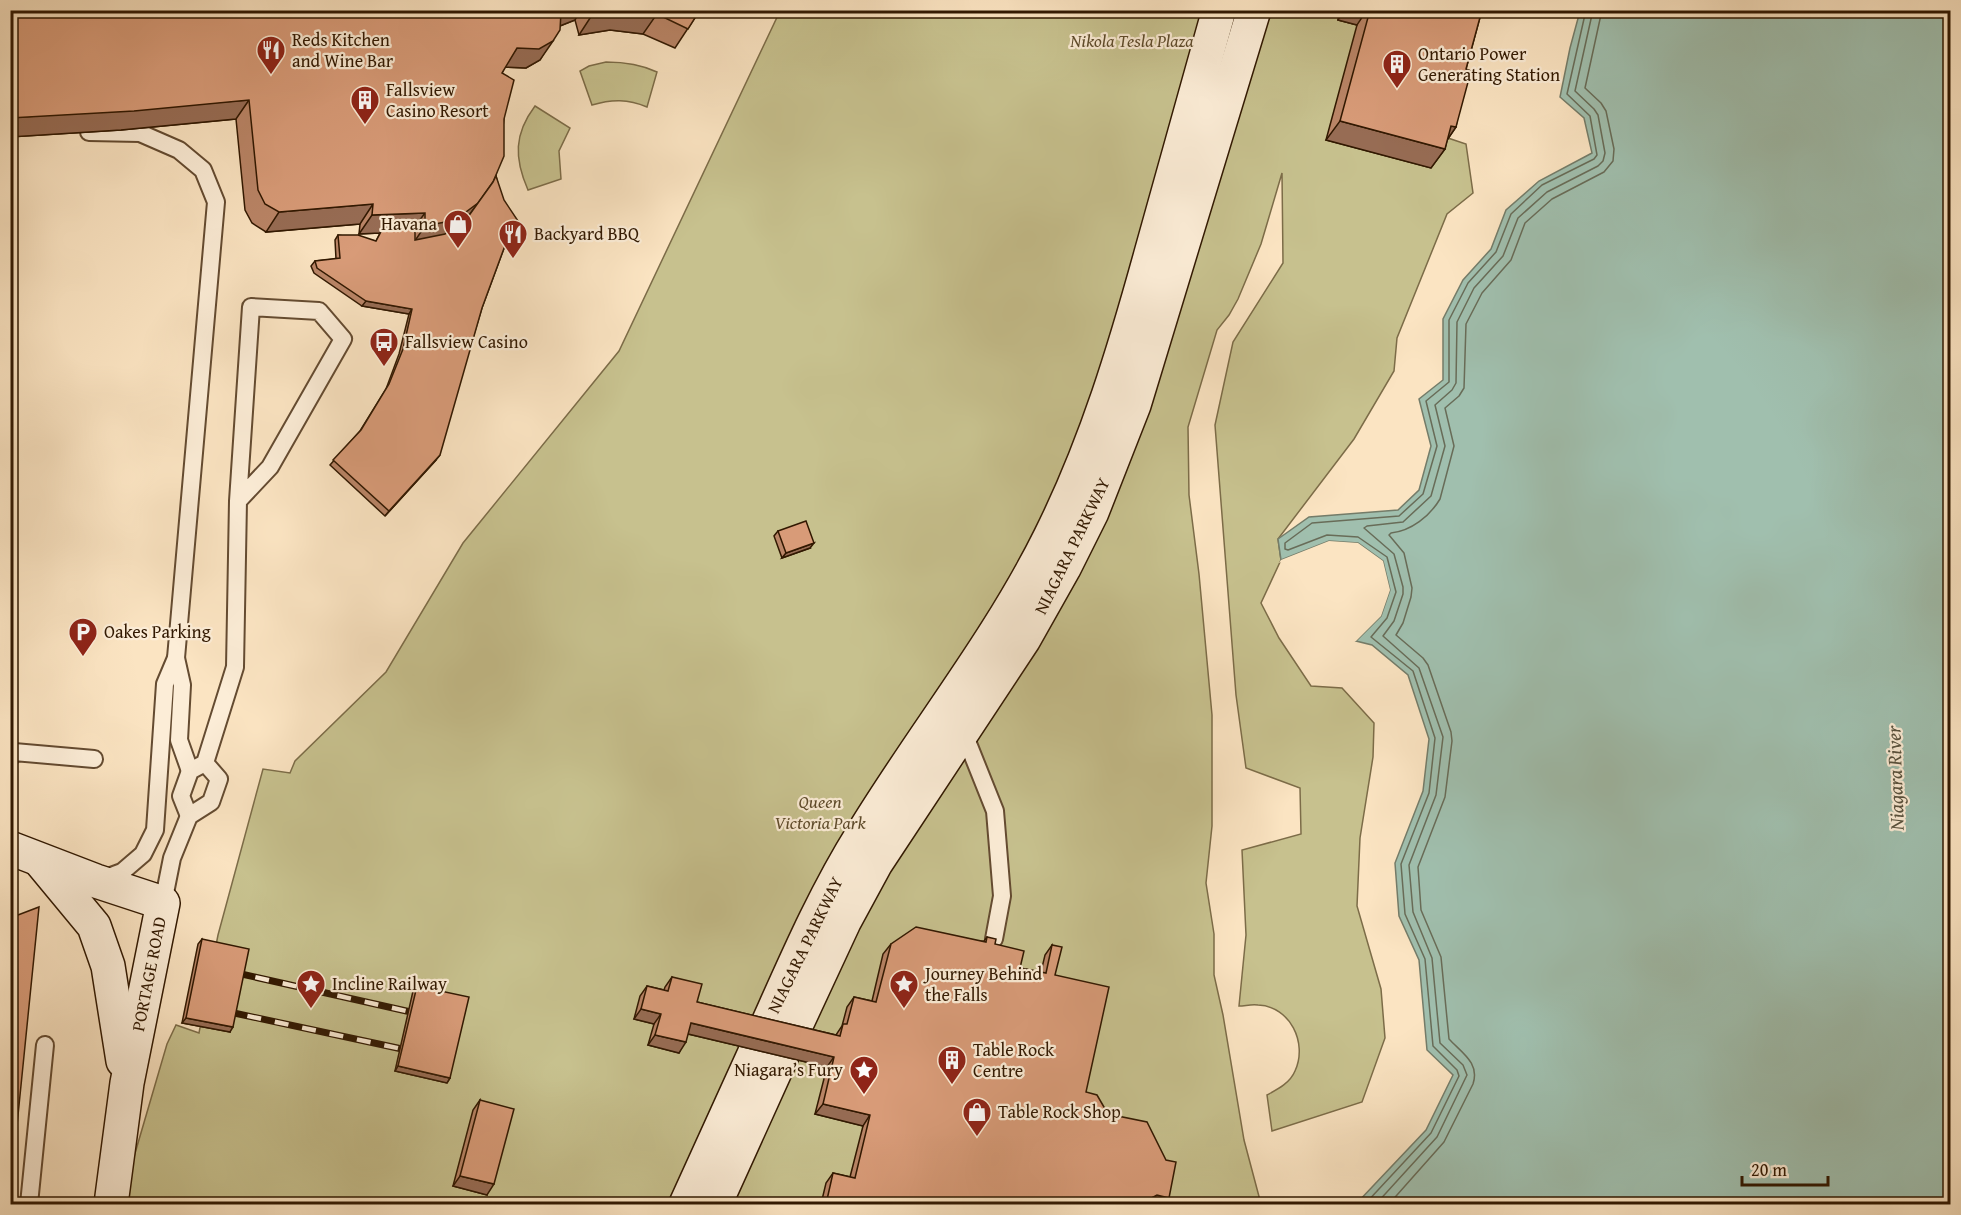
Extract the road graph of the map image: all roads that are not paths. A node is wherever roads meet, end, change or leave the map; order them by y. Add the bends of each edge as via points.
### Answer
1 (1219, 10) edge
2 (1254, 10) edge
3 (90, 132) edge
4 (238, 501) junction
5 (176, 658) junction
6 (963, 730) junction
7 (10, 758) edge
8 (94, 759) dead end
9 (205, 763) junction
10 (190, 771) junction
11 (189, 816) junction
12 (25, 853) edge
13 (96, 881) junction
14 (163, 903) junction
15 (994, 939) edge
16 (773, 1043) junction
17 (45, 1045) dead end
18 (127, 1083) junction
19 (29, 1204) edge
20 (111, 1204) edge
21 (686, 1204) edge
22 (715, 1204) edge

1 - 16 main road, NIAGARA PARKWAY via 1130,329 1080,474 1002,625 853,851 815,920
2 - 6 main road, NIAGARA PARKWAY via 1137,394 1104,484 1024,639
3 - 5 lane via 141,133 179,150 203,170 216,202
4 - 4 lane via 270,467 343,339 320,311 251,307
4 - 9 lane via 235,668
5 - 10 lane via 182,686 179,740
5 - 13 lane via 165,684 155,830 143,854 122,872
6 - 15 lane via 995,811 1002,897
6 - 16 main road, NIAGARA PARKWAY via 871,872
7 - 8 lane via 14,752
9 - 10 lane
9 - 11 lane via 219,779 211,802
10 - 11 lane via 181,796
11 - 14 lane via 172,858
12 - 13 main road, PORTAGE ROAD
12 - 18 main road via 94,926 108,966
13 - 14 main road, PORTAGE ROAD
14 - 18 main road, PORTAGE ROAD
16 - 21 main road, NIAGARA PARKWAY
16 - 22 main road, NIAGARA PARKWAY
17 - 19 lane
18 - 20 main road, PORTAGE ROAD

